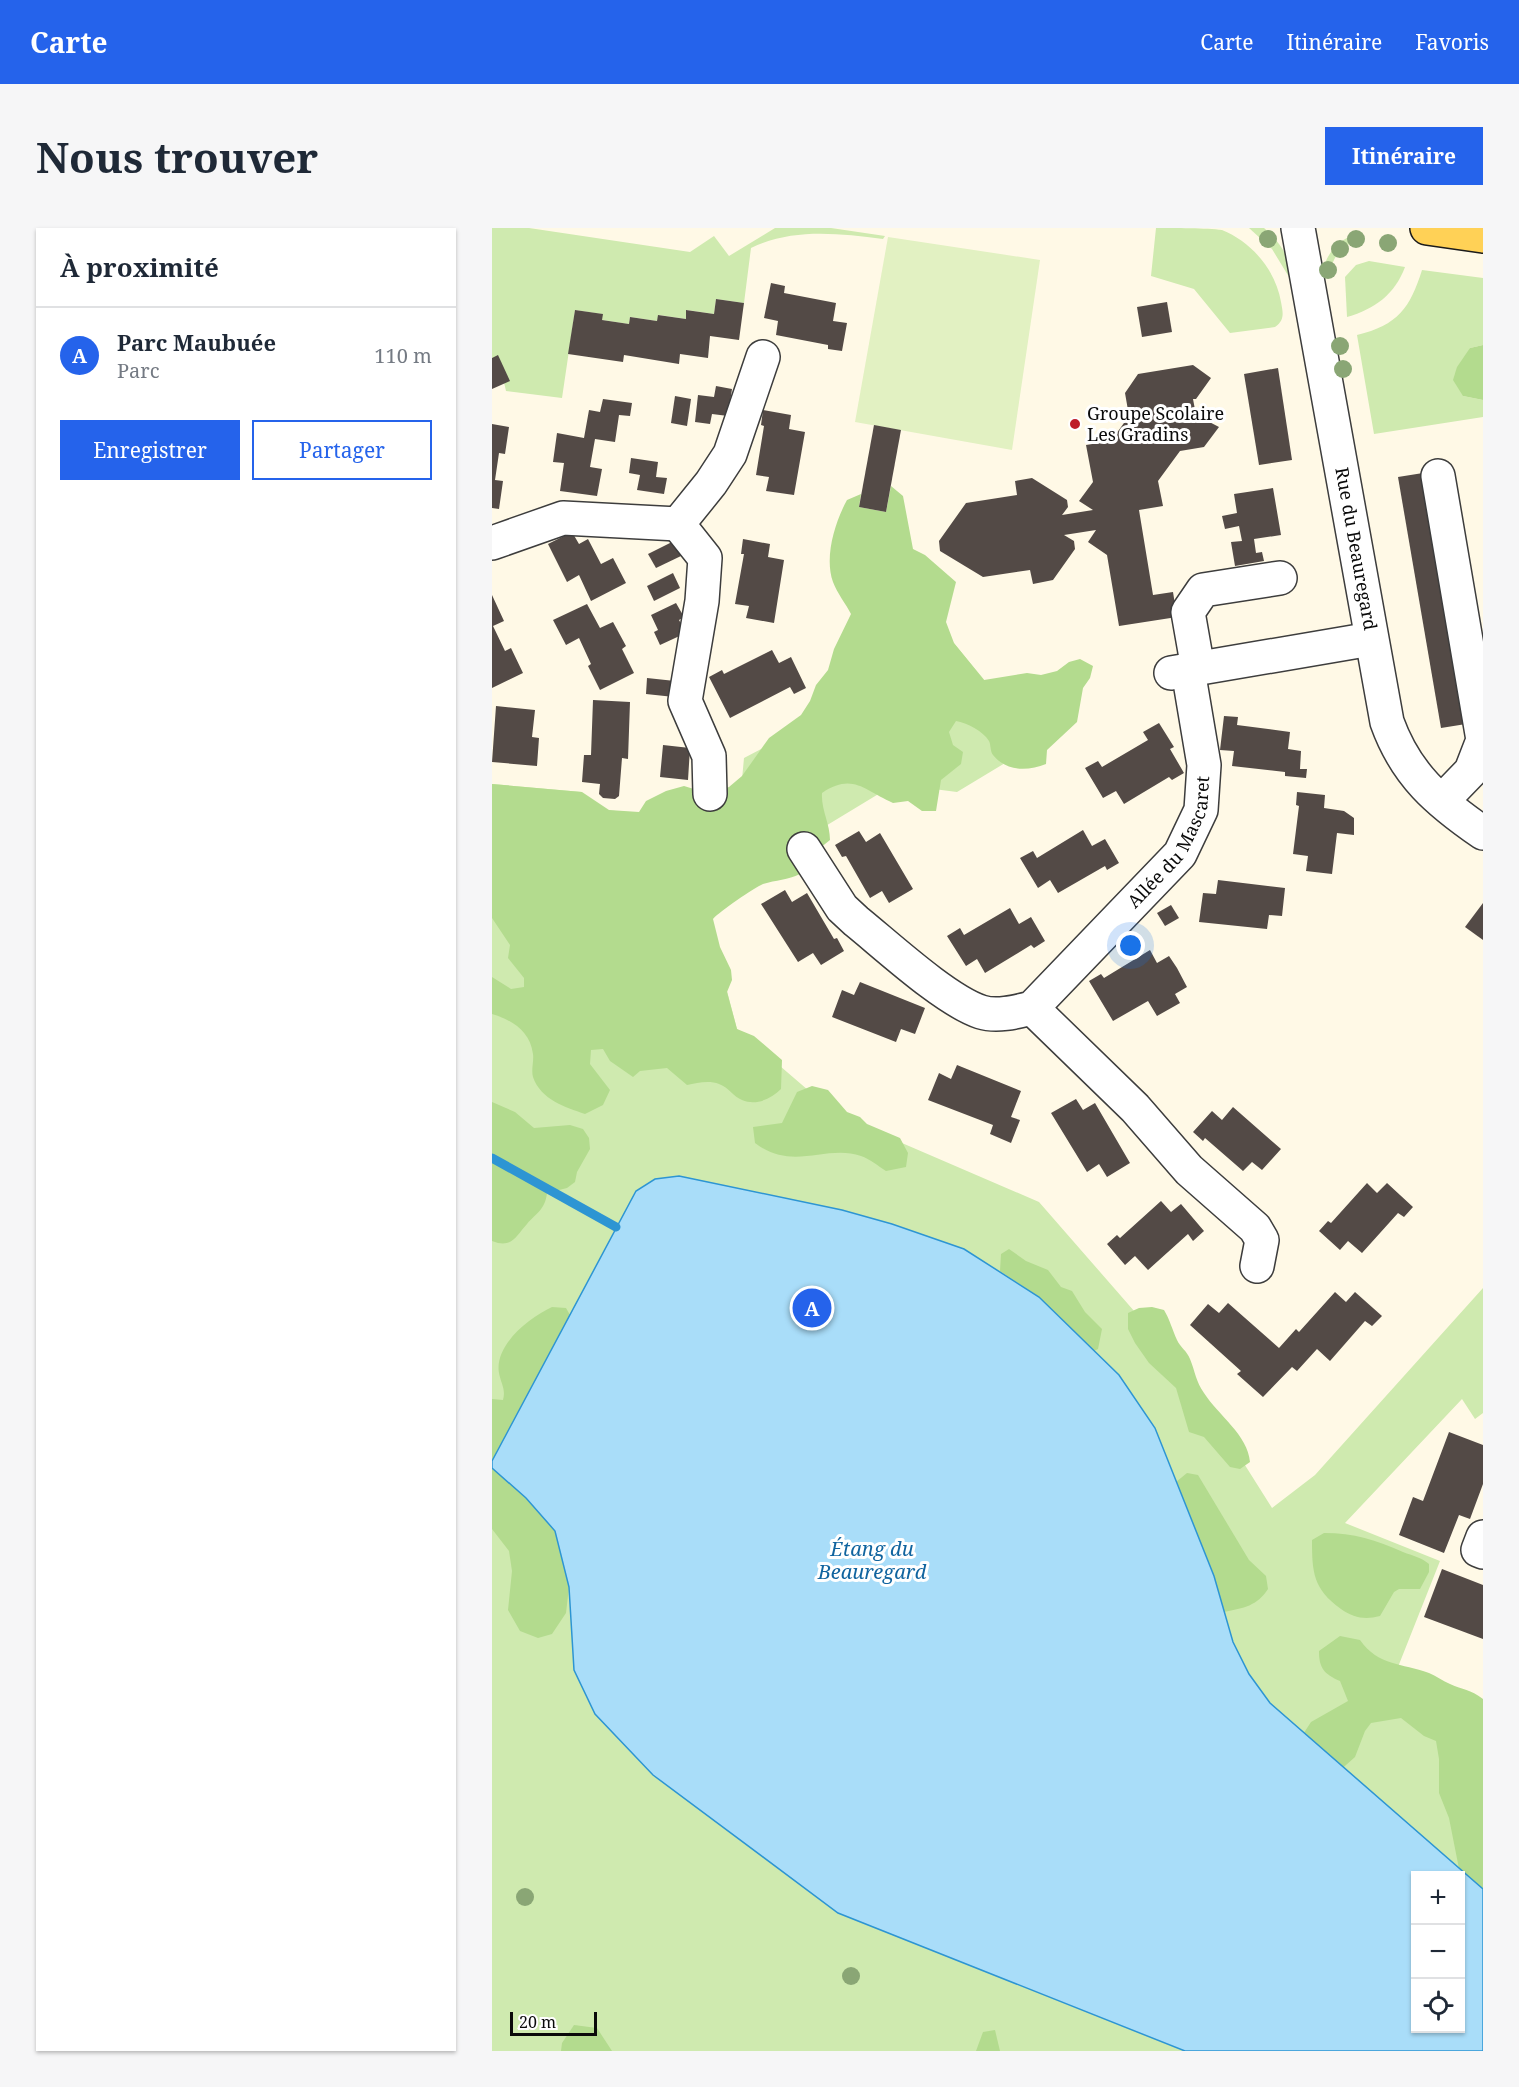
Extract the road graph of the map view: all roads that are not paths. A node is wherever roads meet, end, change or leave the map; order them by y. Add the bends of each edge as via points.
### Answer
1 (1298, 228) edge
2 (1427, 228) edge
3 (1483, 236) edge
4 (763, 357) dead end
5 (1438, 476) dead end
6 (678, 524) junction
7 (492, 543) edge
8 (1280, 578) dead end
9 (1371, 639) junction
10 (1186, 671) junction
11 (710, 794) dead end
12 (1442, 801) junction
13 (1483, 833) edge
14 (804, 849) dead end
15 (1032, 1008) junction
16 (1257, 1266) dead end
17 (1483, 1537) edge
18 (1483, 1552) edge

1 - 9 street, Rue du Beauregard via 1354,462
2 - 3 main road
4 - 6 street via 730,454
5 - 12 street via 1483,740 1471,771
6 - 7 street via 563,518
6 - 11 street via 705,558 702,601 685,700 709,756
8 - 10 street, Allée du Mascaret via 1203,590 1188,612
9 - 10 street
9 - 12 street, Rue du Beauregard via 1382,703 1394,742 1410,769
10 - 15 street, Allée du Mascaret via 1204,765 1201,810 1180,854
12 - 13 street, Rue du Beauregard
14 - 15 street via 849,914 959,1002 982,1012 1008,1014
15 - 16 street via 1135,1108 1189,1170 1255,1228 1262,1240
17 - 18 street via 1478,1550

